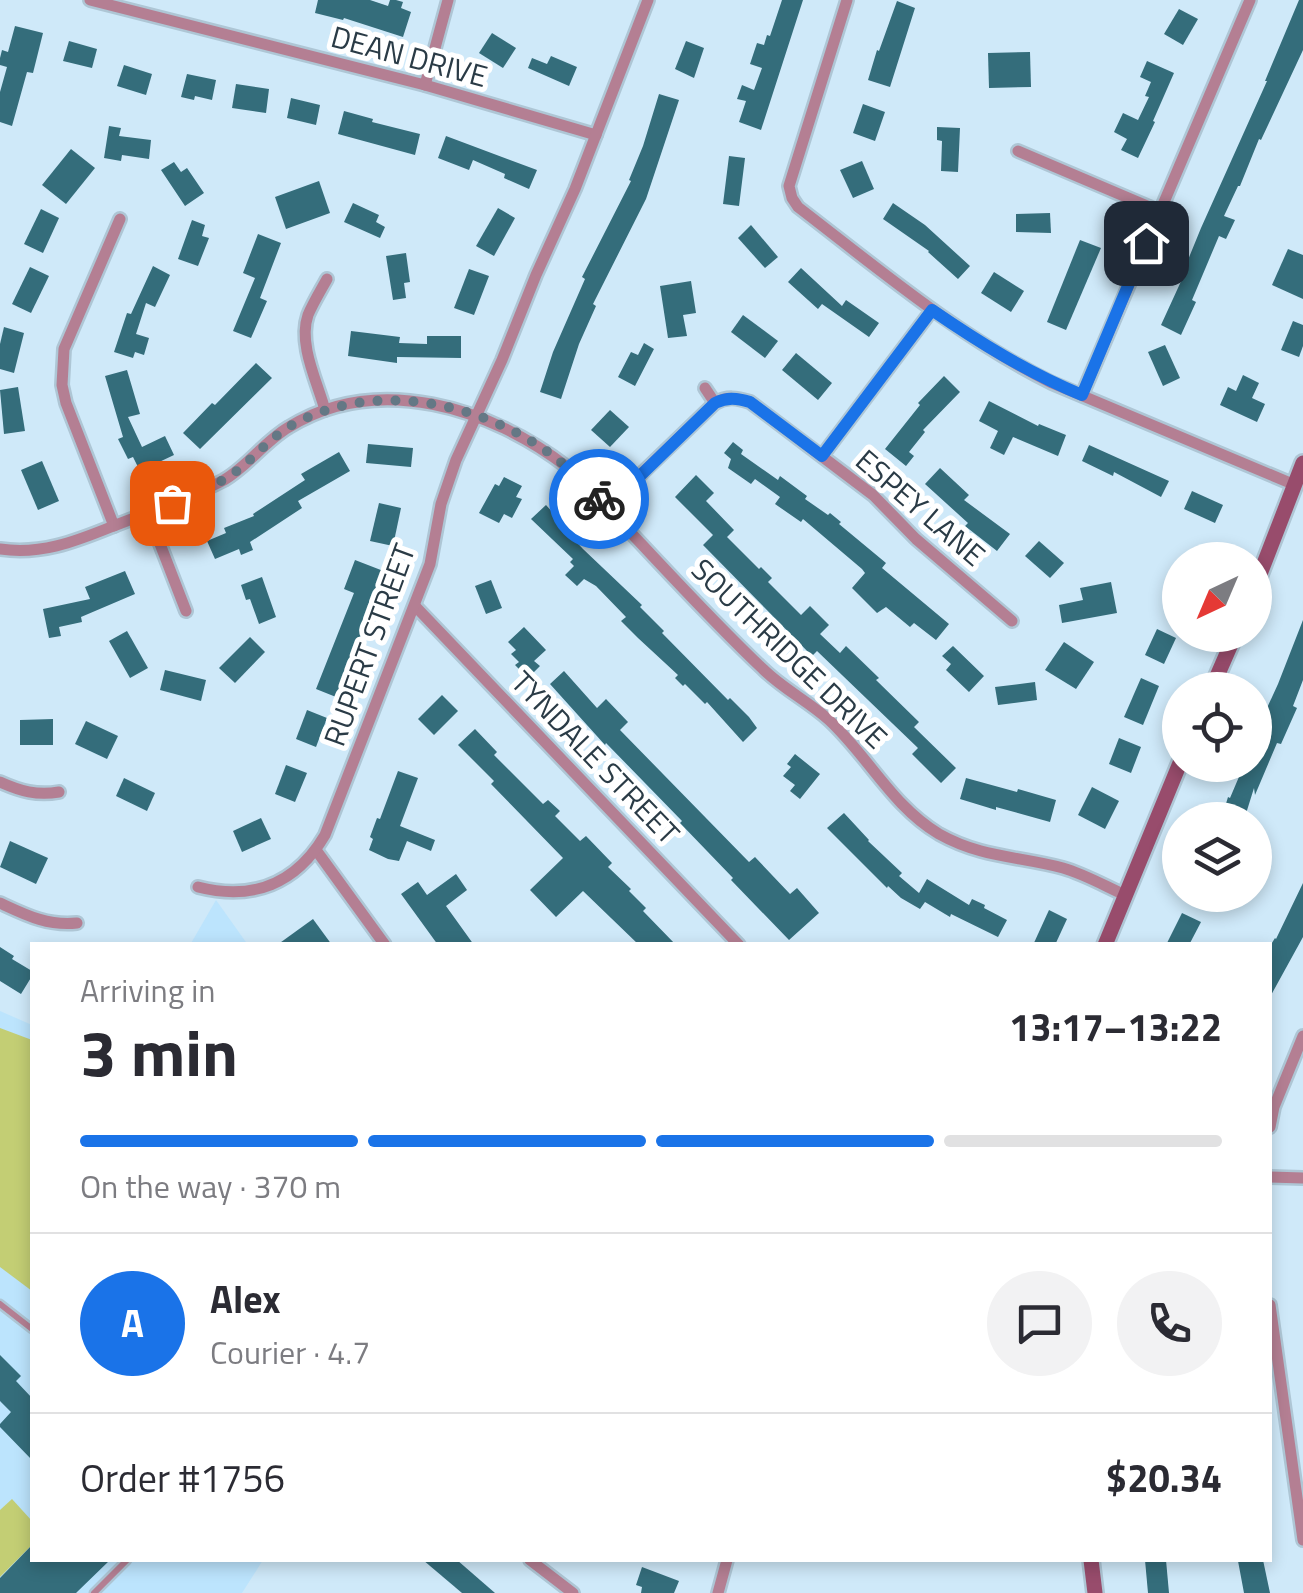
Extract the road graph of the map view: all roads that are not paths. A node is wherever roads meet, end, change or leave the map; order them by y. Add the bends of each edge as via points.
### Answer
1 (90, 0) edge
2 (448, 0) edge
3 (648, 0) edge
4 (847, 0) edge
5 (1250, 0) edge
6 (425, 85) junction
7 (596, 135) junction
8 (1018, 151) dead end
9 (1159, 211) junction
10 (120, 219) dead end
11 (327, 279) dead end
12 (932, 310) junction
13 (705, 388) dead end
14 (1082, 395) junction
15 (715, 403) junction
16 (325, 410) junction
17 (477, 416) junction
18 (822, 456) junction
19 (1303, 464) edge
20 (1294, 485) junction
21 (608, 507) junction
22 (148, 513) junction
23 (114, 526) junction
24 (1272, 543) edge
25 (0, 549) edge
26 (415, 606) junction
27 (186, 611) dead end
28 (1012, 621) dead end
29 (0, 782) edge
30 (1172, 782) edge
31 (59, 792) dead end
32 (316, 850) junction
33 (198, 887) dead end
34 (1125, 896) junction
35 (0, 902) edge
36 (76, 923) dead end
37 (384, 942) edge
38 (736, 942) edge
39 (1105, 942) edge
40 (1303, 1036) edge
41 (1272, 1120) edge
42 (1272, 1177) edge
43 (1303, 1178) edge
44 (0, 1304) edge
45 (1272, 1320) edge
46 (30, 1327) edge
47 (1303, 1540) edge
48 (125, 1562) edge
49 (533, 1562) edge
50 (726, 1562) edge
51 (1091, 1562) edge
52 (94, 1593) edge
53 (573, 1593) edge
54 (718, 1593) edge
55 (1095, 1593) edge

1 - 6 street, DEAN DRIVE
2 - 6 street
3 - 7 street, RUPERT STREET
4 - 12 street via 789,186 792,198
5 - 9 street
6 - 7 street, DEAN DRIVE
7 - 17 street, RUPERT STREET
8 - 9 street
9 - 14 street
10 - 23 street via 61,367 66,403
11 - 16 street via 305,328
12 - 14 street via 1017,366
12 - 18 street
13 - 15 street
14 - 20 street
15 - 18 street, ESPEY LANE via 750,402
15 - 21 street
16 - 17 street, SOUTHRIDGE DRIVE via 386,400
16 - 22 street, SOUTHRIDGE DRIVE via 270,440 228,478
17 - 21 street, SOUTHRIDGE DRIVE via 543,448
17 - 26 street, RUPERT STREET via 444,492 435,548
18 - 28 street, ESPEY LANE
19 - 20 main road
20 - 24 main road
21 - 34 street, SOUTHRIDGE DRIVE via 763,670 828,719 894,797 936,832 1008,859 1068,869
22 - 23 street, SOUTHRIDGE DRIVE
22 - 27 street
23 - 25 street, SOUTHRIDGE DRIVE via 49,549
26 - 32 street, RUPERT STREET
26 - 38 street, TYNDALE STREET
29 - 31 street via 36,794
30 - 34 main road
32 - 33 street, RUPERT STREET via 290,876 254,891
32 - 37 street
34 - 39 main road
35 - 36 street via 47,923
40 - 41 street
42 - 43 street
44 - 46 lane
45 - 47 street
48 - 52 lane
49 - 53 street
50 - 54 street
51 - 55 main road

